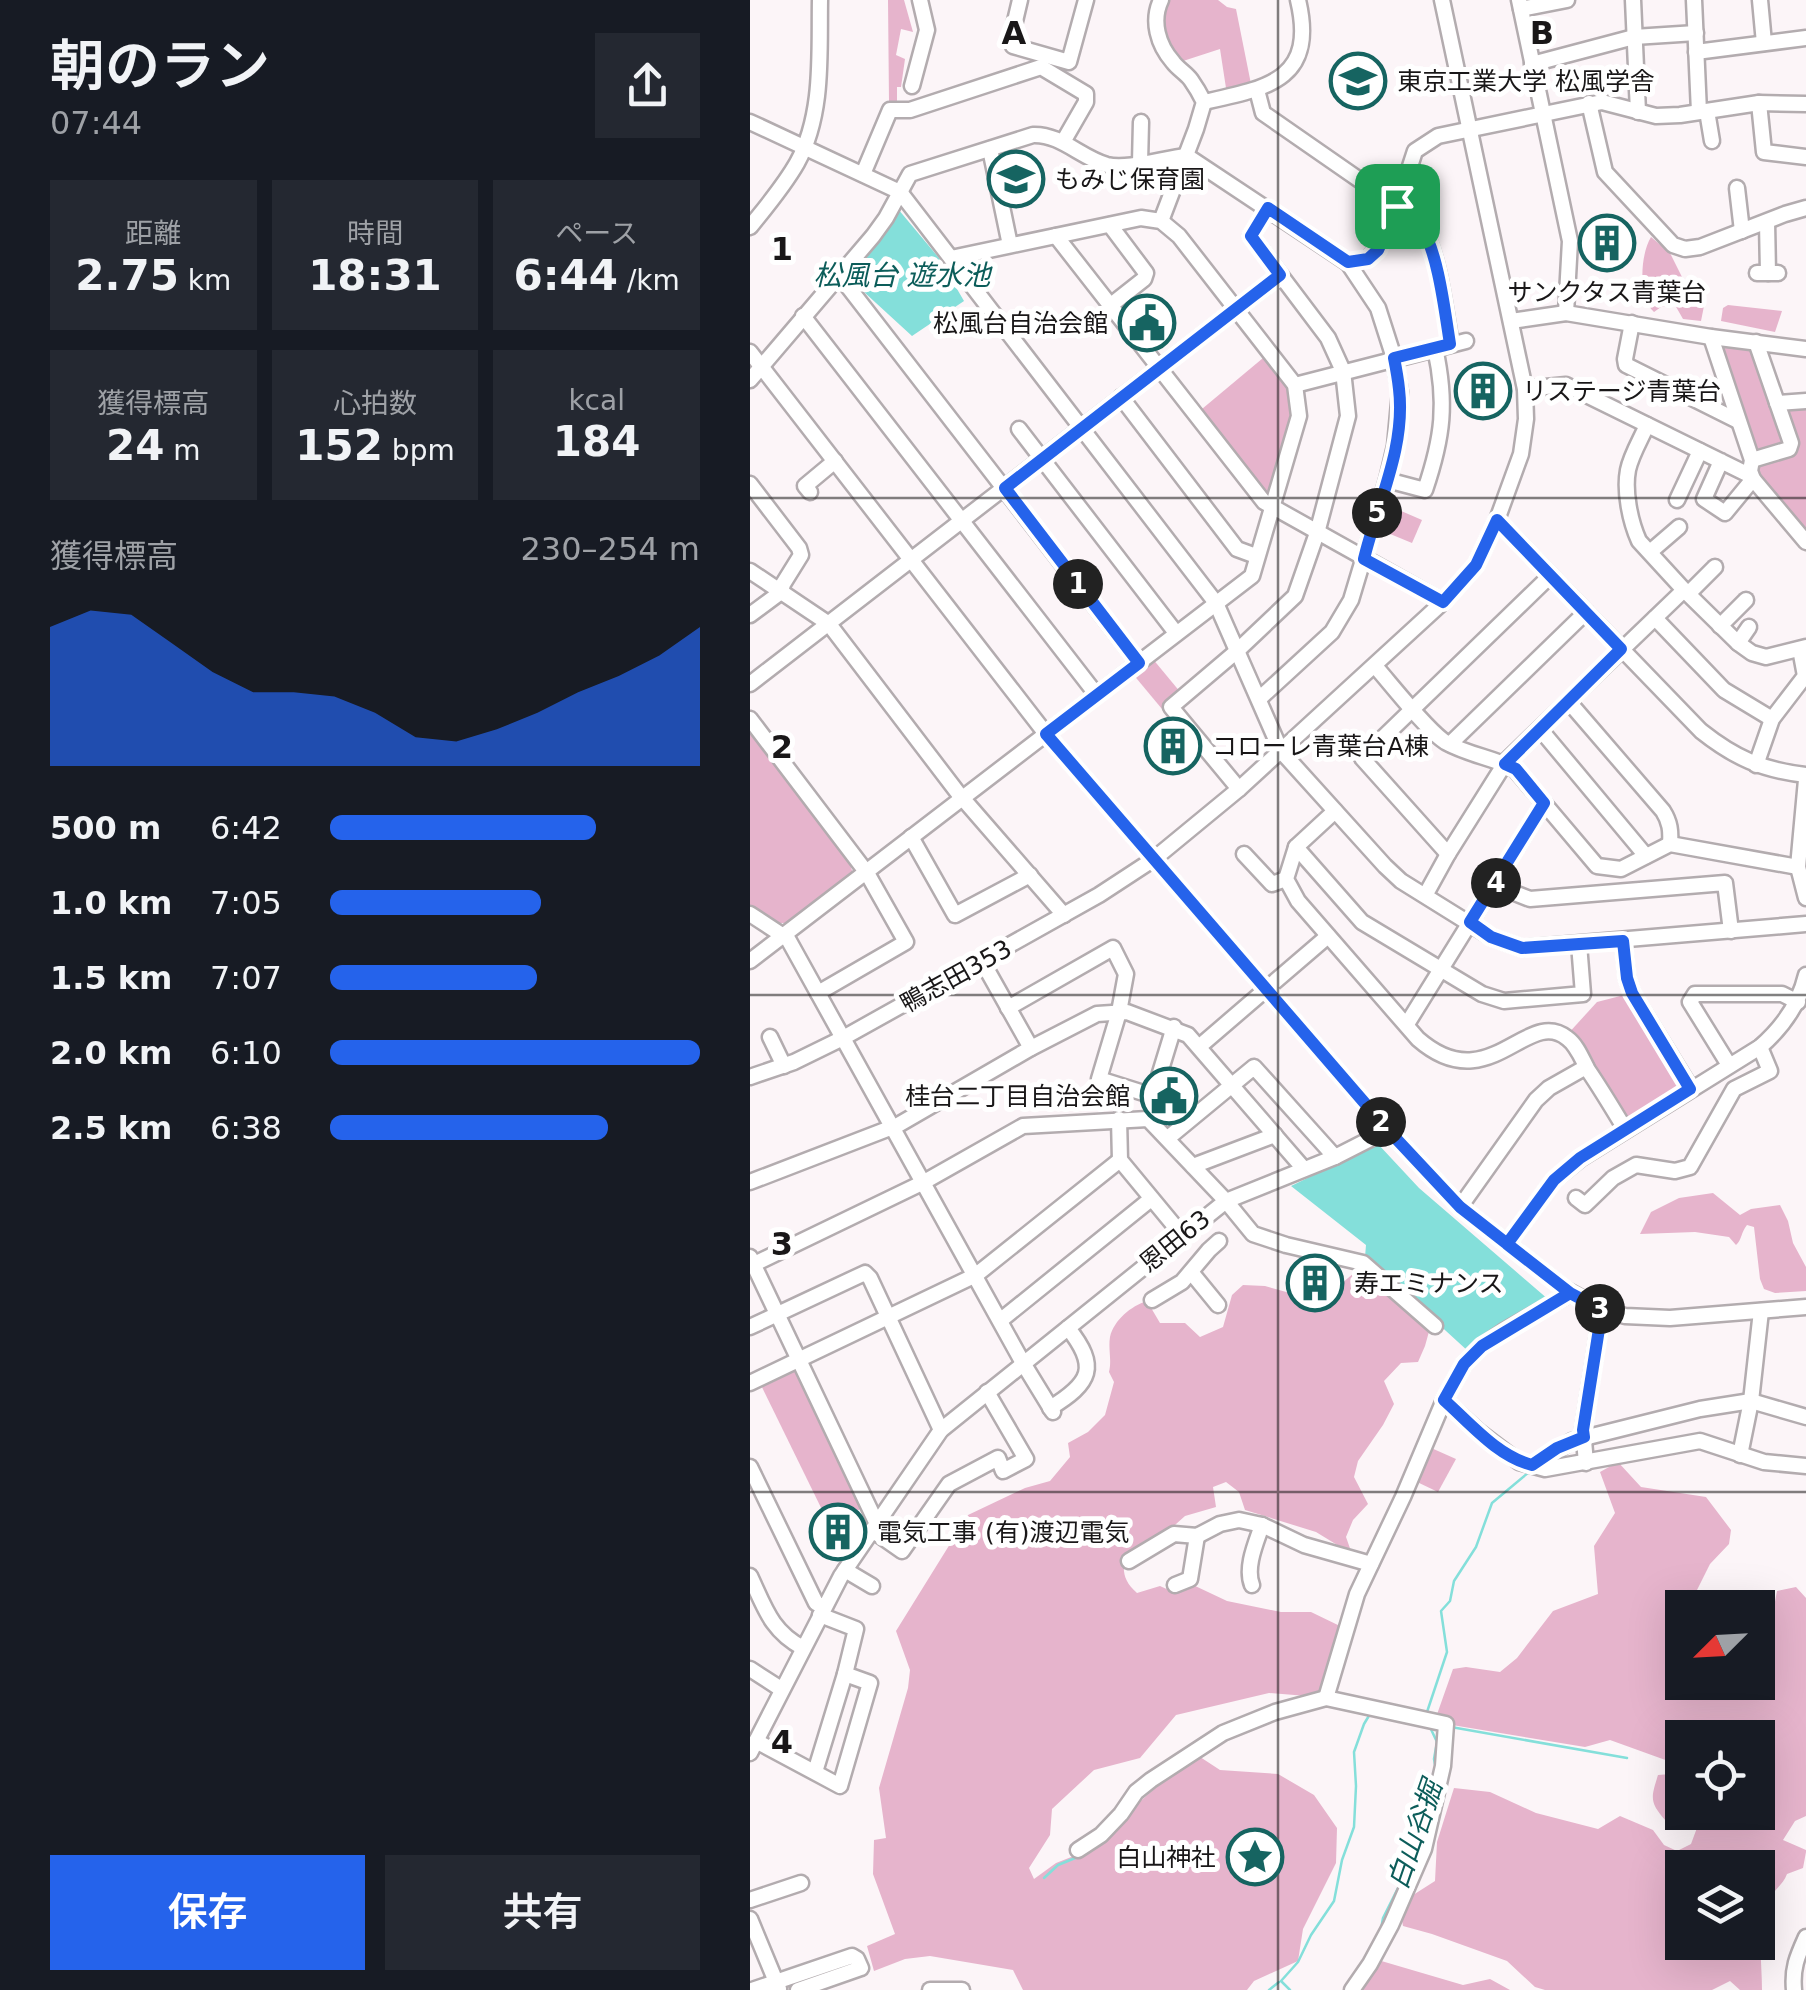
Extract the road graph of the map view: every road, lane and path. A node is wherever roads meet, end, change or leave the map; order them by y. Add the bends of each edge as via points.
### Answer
1 (820, 0) edge
2 (920, 0) edge
3 (1020, 0) edge
4 (1086, 0) edge
5 (1161, 0) edge
6 (1442, 0) edge
7 (1568, 0) edge
8 (1633, 0) edge
9 (1694, 0) edge
10 (1760, 0) edge
11 (1296, 1) edge
12 (1520, 4) edge
13 (1696, 33) junction
14 (1636, 37) junction
15 (1806, 38) edge
16 (1764, 43) junction
17 (1696, 52) junction
18 (1532, 64) junction
19 (912, 86) dead end
20 (1257, 90) junction
21 (1204, 102) junction
22 (1589, 103) junction
23 (1760, 103) junction
24 (1806, 104) edge
25 (1703, 111) junction
26 (1638, 112) junction
27 (1543, 113) junction
28 (750, 122) edge
29 (1141, 122) dead end
30 (1469, 129) junction
31 (1712, 141) dead end
32 (1063, 142) junction
33 (804, 146) junction
34 (990, 149) junction
35 (1187, 156) junction
36 (1806, 157) edge
37 (1140, 163) junction
38 (864, 174) junction
39 (1737, 188) dead end
40 (900, 192) junction
41 (1397, 206) junction
42 (1268, 208) junction
43 (1806, 208) edge
44 (1161, 221) junction
45 (1766, 222) junction
46 (1110, 225) junction
47 (750, 227) edge
48 (1742, 231) junction
49 (1056, 236) junction
50 (1010, 245) junction
51 (952, 258) junction
52 (1348, 262) junction
53 (1768, 273) dead end
54 (1280, 275) junction
55 (839, 276) junction
56 (1111, 305) junction
57 (1236, 308) junction
58 (1566, 313) junction
59 (803, 316) junction
60 (1512, 321) junction
61 (1632, 324) junction
62 (1711, 337) junction
63 (1466, 341) dead end
64 (1756, 342) junction
65 (1443, 346) junction
66 (1806, 349) edge
67 (750, 352) edge
68 (1394, 358) junction
69 (761, 367) junction
70 (1160, 367) junction
71 (1343, 372) junction
72 (750, 380) edge
73 (1296, 384) junction
74 (1525, 389) junction
75 (1121, 398) junction
76 (1806, 401) edge
77 (1777, 403) junction
78 (1738, 421) junction
79 (1647, 425) junction
80 (1082, 428) junction
81 (1019, 429) dead end
82 (1700, 451) junction
83 (1043, 459) junction
84 (835, 460) junction
85 (1752, 460) junction
86 (1721, 461) junction
87 (1753, 479) junction
88 (1388, 480) junction
89 (750, 484) edge
90 (805, 486) dead end
91 (1005, 488) junction
92 (1676, 500) dead end
93 (1272, 507) junction
94 (1497, 520) junction
95 (962, 521) junction
96 (1679, 527) dead end
97 (1317, 533) junction
98 (1806, 542) edge
99 (1650, 552) junction
100 (1256, 556) junction
101 (912, 559) junction
102 (1364, 559) junction
103 (1715, 567) dead end
104 (750, 570) edge
105 (1550, 576) junction
106 (782, 592) junction
107 (1687, 592) junction
108 (1746, 600) dead end
109 (1443, 602) junction
110 (1216, 603) junction
111 (1586, 612) junction
112 (750, 615) edge
113 (1655, 618) junction
114 (829, 624) junction
115 (1720, 626) junction
116 (1750, 627) dead end
117 (1176, 632) junction
118 (1738, 643) junction
119 (1803, 648) edge
120 (1621, 649) junction
121 (1238, 650) junction
122 (1139, 663) junction
123 (1375, 666) junction
124 (750, 684) edge
125 (1096, 694) junction
126 (1258, 699) junction
127 (1569, 702) junction
128 (1413, 708) junction
129 (750, 719) edge
130 (1772, 719) junction
131 (1540, 729) junction
132 (1046, 734) junction
133 (1450, 744) junction
134 (1282, 751) junction
135 (1505, 764) junction
136 (1756, 765) junction
137 (1806, 777) edge
138 (1240, 789) junction
139 (963, 797) junction
140 (1544, 803) junction
141 (1335, 811) junction
142 (911, 837) junction
143 (1670, 844) junction
144 (1296, 847) junction
145 (1244, 854) dead end
146 (1448, 854) junction
147 (1646, 856) junction
148 (1154, 859) junction
149 (1798, 867) junction
150 (868, 872) junction
151 (1030, 875) junction
152 (1286, 879) junction
153 (1496, 882) junction
154 (1426, 894) junction
155 (1806, 898) edge
156 (750, 914) edge
157 (1064, 915) junction
158 (1470, 922) junction
159 (1806, 924) edge
160 (1731, 931) junction
161 (784, 935) junction
162 (1328, 936) junction
163 (1623, 941) junction
164 (1579, 944) junction
165 (750, 961) edge
166 (982, 962) junction
167 (1442, 970) junction
168 (1806, 976) edge
169 (1267, 990) junction
170 (818, 993) junction
171 (1798, 1002) junction
172 (1008, 1008) junction
173 (1119, 1012) junction
174 (1407, 1024) junction
175 (1174, 1028) junction
176 (770, 1038) dead end
177 (843, 1038) junction
178 (1200, 1046) junction
179 (1760, 1047) junction
180 (1031, 1048) junction
181 (1729, 1065) junction
182 (784, 1066) junction
183 (1586, 1067) junction
184 (750, 1077) edge
185 (1232, 1084) junction
186 (1690, 1089) junction
187 (1119, 1119) junction
188 (893, 1125) junction
189 (1626, 1129) junction
190 (1388, 1130) junction
191 (1275, 1135) junction
192 (1168, 1138) junction
193 (1335, 1157) junction
194 (1120, 1160) junction
195 (1193, 1166) junction
196 (1304, 1169) junction
197 (750, 1182) edge
198 (924, 1182) junction
199 (1576, 1198) dead end
200 (1151, 1199) junction
201 (1226, 1201) junction
202 (1460, 1207) junction
203 (1182, 1235) junction
204 (1219, 1242) dead end
205 (1507, 1244) junction
206 (751, 1262) edge
207 (1191, 1272) junction
208 (976, 1274) junction
209 (1570, 1293) junction
210 (1152, 1300) dead end
211 (1218, 1305) dead end
212 (1806, 1306) edge
213 (1602, 1310) junction
214 (1761, 1310) junction
215 (777, 1314) junction
216 (888, 1316) junction
217 (1002, 1320) junction
218 (1435, 1326) dead end
219 (750, 1327) edge
220 (1068, 1328) junction
221 (798, 1360) junction
222 (1024, 1363) junction
223 (750, 1383) edge
224 (987, 1392) junction
225 (1444, 1400) junction
226 (1751, 1401) junction
227 (1806, 1417) edge
228 (941, 1430) junction
229 (1584, 1437) junction
230 (1740, 1455) junction
231 (1586, 1463) junction
232 (1532, 1465) junction
233 (750, 1466) edge
234 (1806, 1466) edge
235 (756, 1496) edge
236 (1262, 1525) junction
237 (874, 1526) junction
238 (1197, 1536) junction
239 (1129, 1561) dead end
240 (1372, 1564) junction
241 (845, 1570) junction
242 (750, 1576) edge
243 (866, 1585) dead end
244 (1175, 1585) dead end
245 (1252, 1585) dead end
246 (822, 1611) junction
247 (802, 1648) junction
248 (750, 1669) edge
249 (845, 1674) junction
250 (781, 1689) junction
251 (1326, 1698) junction
252 (753, 1747) edge
253 (815, 1772) junction
254 (1078, 1850) dead end
255 (797, 1887) dead end
256 (750, 1900) edge
257 (750, 1919) edge
258 (1806, 1937) edge
259 (777, 1986) edge
260 (752, 1990) edge
261 (798, 1990) edge
262 (930, 1990) edge
263 (962, 1990) edge
264 (1352, 1990) edge
265 (1794, 1990) edge

1 - 33 street via 817,95
2 - 19 street via 927,30
3 - 4 street via 1013,46 1068,62
5 - 21 street via 1156,10 1162,45
6 - 30 street, 鴨志田353
7 - 12 street
8 - 14 street
9 - 13 street
10 - 16 street
11 - 20 street via 1303,36 1298,58 1278,80
12 - 18 street
13 - 14 street
13 - 17 street
14 - 18 street
14 - 26 street
15 - 16 street
16 - 17 street
17 - 25 street
18 - 27 street
20 - 21 street
20 - 41 street via 1263,113
21 - 35 street
22 - 26 street
22 - 27 street
22 - 48 street via 1605,172 1673,245 1700,247
23 - 24 street
23 - 25 street
23 - 36 street via 1764,152
25 - 26 street
25 - 31 street
27 - 30 street
27 - 58 street via 1570,241
28 - 33 street
29 - 37 street
30 - 41 street via 1438,136 1416,151
30 - 60 street, 鴨志田353
32 - 34 street via 1033,135
32 - 37 street via 1105,164
32 - 38 street via 1086,94 1041,68 910,110 890,110
33 - 38 street
33 - 47 street
34 - 40 street via 910,174
34 - 50 street
35 - 37 street
35 - 42 street
35 - 44 street
38 - 40 street
39 - 48 street
40 - 51 street
40 - 55 street
41 - 52 street via 1378,250
41 - 65 street via 1424,231 1433,256
42 - 52 street
42 - 54 street via 1251,236
43 - 45 street
44 - 46 street
44 - 57 street
45 - 48 street
45 - 53 street
46 - 49 street
46 - 56 street via 1146,273
49 - 50 street
49 - 56 street
50 - 51 street
51 - 80 street
52 - 68 street via 1378,308
54 - 57 street
54 - 71 street via 1328,338
55 - 59 street
55 - 91 street
56 - 70 street
57 - 70 street
57 - 73 street
58 - 60 street
58 - 61 street
59 - 69 street
59 - 95 street
60 - 74 street, 鴨志田353
61 - 62 street
61 - 78 street via 1626,365
62 - 64 street
62 - 78 street
63 - 65 street
64 - 66 street
64 - 77 street
65 - 68 street
65 - 88 street via 1438,451 1425,490
67 - 69 street
68 - 71 street
68 - 88 street via 1398,434
69 - 72 street
69 - 84 street
70 - 75 street
70 - 93 street
71 - 73 street
71 - 97 street via 1348,416
73 - 93 street via 1299,416
74 - 79 street via 1566,385
74 - 94 street, 鴨志田353 via 1520,454
75 - 80 street
75 - 100 street via 1238,549
76 - 77 street
77 - 85 street via 1790,449
78 - 85 street
79 - 82 street
79 - 99 street via 1627,485 1635,532
80 - 83 street
80 - 110 street
81 - 83 street
82 - 86 street
82 - 92 street
83 - 91 street
83 - 117 street
84 - 90 street
84 - 101 street
85 - 87 street
86 - 87 street
86 - 87 street via 1704,499 1725,513
87 - 98 street
88 - 102 street
89 - 106 street via 801,554
91 - 95 street
91 - 122 street
93 - 97 street
93 - 100 street
94 - 105 street
94 - 109 street, 鴨志田353 via 1476,565
95 - 101 street
95 - 125 street
96 - 99 street
97 - 102 street
97 - 121 street via 1296,596
99 - 107 street
100 - 110 street via 1252,576
101 - 114 street
101 - 132 street
102 - 109 street
102 - 126 street via 1332,632
103 - 107 street
104 - 106 street
105 - 111 street
105 - 128 street
106 - 112 street
106 - 114 street
107 - 113 street
107 - 115 street
108 - 115 street
109 - 123 street, 鴨志田353
110 - 117 street
110 - 121 street
111 - 120 street
111 - 133 street
113 - 120 street
113 - 130 street via 1724,690
114 - 124 street
114 - 139 street
115 - 118 street
116 - 118 street
117 - 122 street
118 - 119 street via 1766,657
119 - 130 street via 1805,676
120 - 127 street
120 - 136 street via 1700,731
121 - 126 street
121 - 138 street via 1171,708
122 - 125 street
123 - 128 street
123 - 134 street, 鴨志田353
125 - 132 street
126 - 134 street
127 - 131 street
127 - 143 street via 1663,811
128 - 133 street
128 - 146 street via 1362,758
129 - 150 street
130 - 136 street
131 - 135 street
131 - 147 street
132 - 139 street
132 - 148 street
133 - 135 street
134 - 138 street, 鴨志田353
134 - 141 street
135 - 140 street
135 - 146 street
136 - 137 street
137 - 149 street
138 - 148 street, 鴨志田353
139 - 142 street
139 - 151 street
140 - 147 street via 1597,866 1622,869
140 - 153 street
141 - 144 street
141 - 154 street via 1401,881
142 - 150 street
142 - 151 street via 955,915
143 - 147 street
143 - 149 street
144 - 152 street
144 - 167 street via 1362,922
145 - 152 street via 1272,884
146 - 154 street
148 - 157 street, 鴨志田353 / 鴨志田353
148 - 169 street
149 - 155 street
150 - 161 street
150 - 170 street via 906,942
151 - 157 street
152 - 162 street
153 - 158 street
153 - 160 street via 1530,899 1725,883
154 - 158 street
156 - 161 street
157 - 166 street, 鴨志田353 / 鴨志田353
158 - 164 street via 1522,948
158 - 167 street
159 - 160 street
160 - 163 street
161 - 165 street
161 - 170 street
162 - 169 street
162 - 174 street
163 - 164 street
163 - 186 street via 1632,993
164 - 167 street via 1583,994 1504,1001
166 - 172 street
166 - 177 street, 鴨志田353 / 鴨志田353
167 - 174 street
168 - 171 street
169 - 178 street
169 - 190 street
170 - 177 street
171 - 179 street
171 - 181 street via 1782,994 1695,994 1690,1002
172 - 173 street via 1113,948 1126,974
172 - 180 street
173 - 175 street
173 - 175 street via 1099,1079 1152,1097
173 - 180 street via 1096,1014
174 - 183 street via 1433,1052 1466,1062 1492,1057 1540,1031 1555,1033 1566,1036
175 - 178 street
176 - 182 street
177 - 182 street, 鴨志田353 / 鴨志田353
177 - 188 street
178 - 185 street
179 - 181 street
179 - 199 street via 1770,1071 1734,1089 1690,1167 1636,1166 1584,1205
180 - 188 street
181 - 186 street
182 - 184 street, 鴨志田353 / 鴨志田353
183 - 189 street
183 - 202 street via 1536,1100
185 - 191 street
185 - 192 street
185 - 193 street via 1254,1066
186 - 189 street
187 - 192 street via 1148,1117
187 - 194 street
187 - 198 street via 1023,1126
188 - 197 street
188 - 198 street
189 - 205 street via 1554,1180
190 - 193 street, 恩田63 / 恩田63
190 - 202 street
191 - 195 street
191 - 196 street
192 - 195 street
193 - 196 street, 恩田63 / 恩田63
194 - 200 street
194 - 208 street
195 - 201 street
196 - 201 street, 恩田63 / 恩田63
198 - 206 street
198 - 208 street
200 - 203 street
200 - 217 street
201 - 203 street, 恩田63 / 恩田63
201 - 218 street via 1253,1234 1363,1263
202 - 205 street
203 - 220 street, 恩田63 / 恩田63
204 - 207 street
205 - 209 street
206 - 215 street
207 - 210 street
207 - 211 street
208 - 216 street
208 - 217 street
209 - 213 street
209 - 225 street via 1482,1346
212 - 214 street
213 - 214 street via 1647,1318
213 - 229 street
214 - 226 street
215 - 216 street via 865,1273
215 - 219 street
215 - 221 street
216 - 221 street
216 - 228 street
217 - 222 street
220 - 222 street, 恩田63 / 恩田63
220 - 222 street via 1088,1366 1074,1392 1052,1410
221 - 223 street
221 - 237 street
222 - 224 street, 恩田63 / 恩田63
224 - 228 street, 恩田63
224 - 237 street via 1026,1459 1003,1471 998,1458 949,1484 902,1550
225 - 232 street via 1502,1450
225 - 240 street
226 - 227 street
226 - 229 street
226 - 230 street
228 - 237 street, 恩田63
229 - 231 street
229 - 232 street
230 - 231 street via 1700,1441
230 - 234 street
231 - 232 street
233 - 235 street
235 - 246 street
236 - 238 street via 1239,1520
236 - 240 street
236 - 245 street via 1248,1578
237 - 241 street, 恩田63
238 - 239 street via 1174,1534
238 - 244 street via 1190,1580
240 - 251 street
241 - 243 street
241 - 246 street, 恩田63
242 - 247 street via 774,1626
246 - 247 street, 恩田63
246 - 249 street via 856,1629
247 - 250 street, 恩田63
248 - 250 street
249 - 253 street
249 - 253 street via 870,1682 840,1786
250 - 252 street, 恩田63
251 - 254 street via 1223,1732 1136,1792 1122,1814
251 - 264 street via 1446,1724 1424,1849
252 - 253 street
255 - 256 street
257 - 259 street
258 - 265 street via 1792,1974
259 - 260 street
259 - 261 street via 852,1956 861,1968
262 - 263 street

